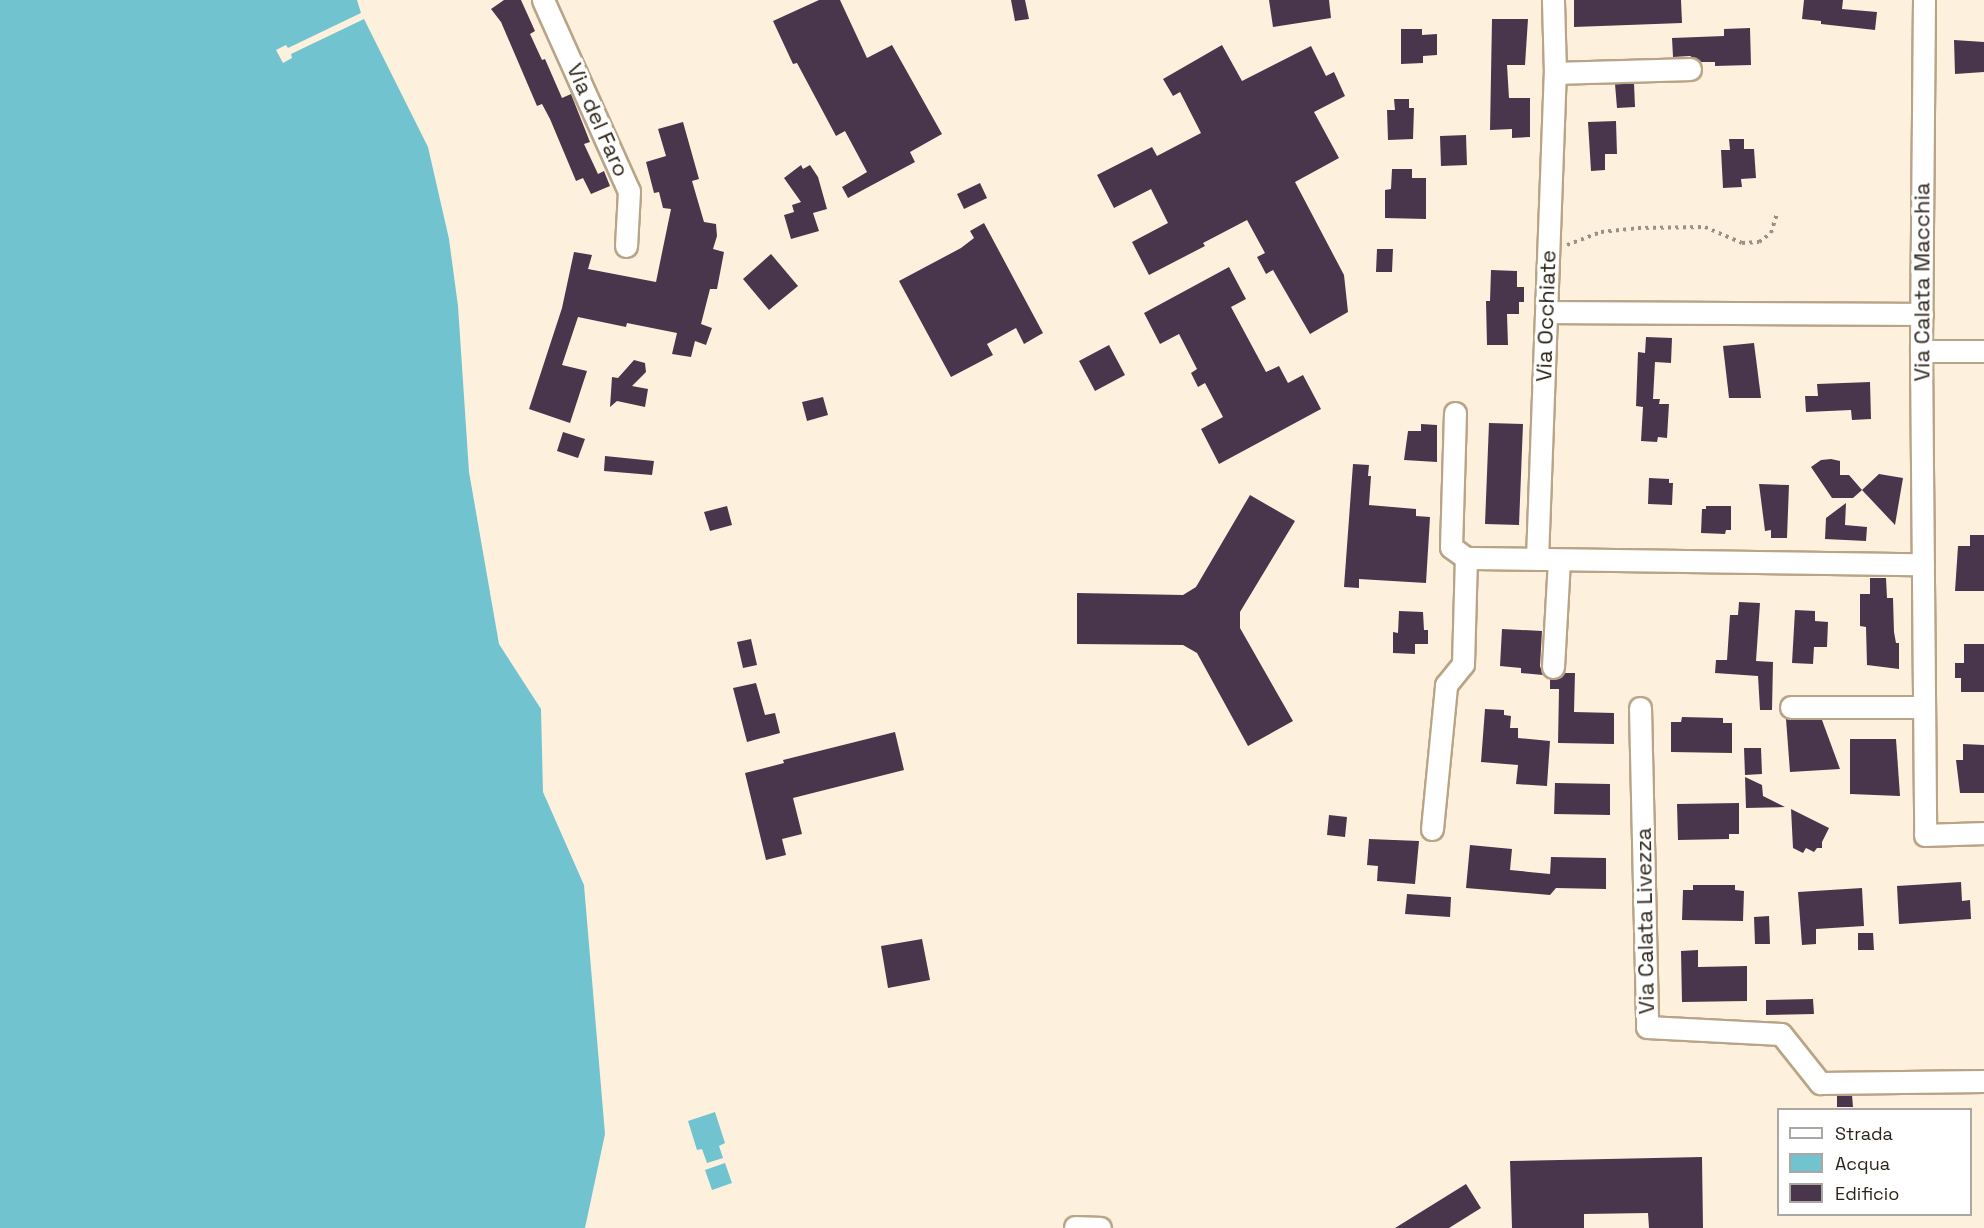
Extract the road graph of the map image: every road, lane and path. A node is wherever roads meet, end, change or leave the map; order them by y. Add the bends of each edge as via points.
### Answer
1 (543, 0) edge
2 (1553, 0) edge
3 (1924, 0) edge
4 (1690, 69) dead end
5 (1555, 73) junction
6 (1777, 213) dead end
7 (626, 246) dead end
8 (1548, 252) junction
9 (1546, 312) junction
10 (1922, 315) junction
11 (1921, 351) junction
12 (1984, 351) edge
13 (1455, 413) dead end
14 (1466, 558) junction
15 (1537, 559) junction
16 (1559, 560) junction
17 (1923, 564) junction
18 (1553, 666) dead end
19 (1791, 707) dead end
20 (1924, 707) junction
21 (1641, 708) dead end
22 (1432, 829) dead end
23 (1984, 832) edge
24 (1984, 1081) edge
25 (1075, 1227) edge
26 (1100, 1228) edge

1 - 7 street, Via del Faro via 629,191
2 - 5 street, Via Occhiate
3 - 10 street, Via Calata Macchia
4 - 5 street
5 - 8 street, Via Occhiate
6 - 8 path via 1771,233 1759,242 1742,243 1705,227 1638,228 1601,232
8 - 9 street, Via Occhiate
9 - 10 street
9 - 15 street, Via Occhiate
10 - 11 street, Via Calata Macchia
11 - 12 street
11 - 17 street, Via Calata Macchia
13 - 14 street via 1451,547
14 - 15 street
14 - 22 street via 1463,664 1446,685
15 - 16 street
16 - 17 street
16 - 18 street
17 - 20 street, Via Calata Macchia
19 - 20 street
20 - 23 street, Via Calata Macchia via 1925,836
21 - 24 street, Via Calata Livezza via 1647,1027 1781,1034 1820,1083
25 - 26 street

